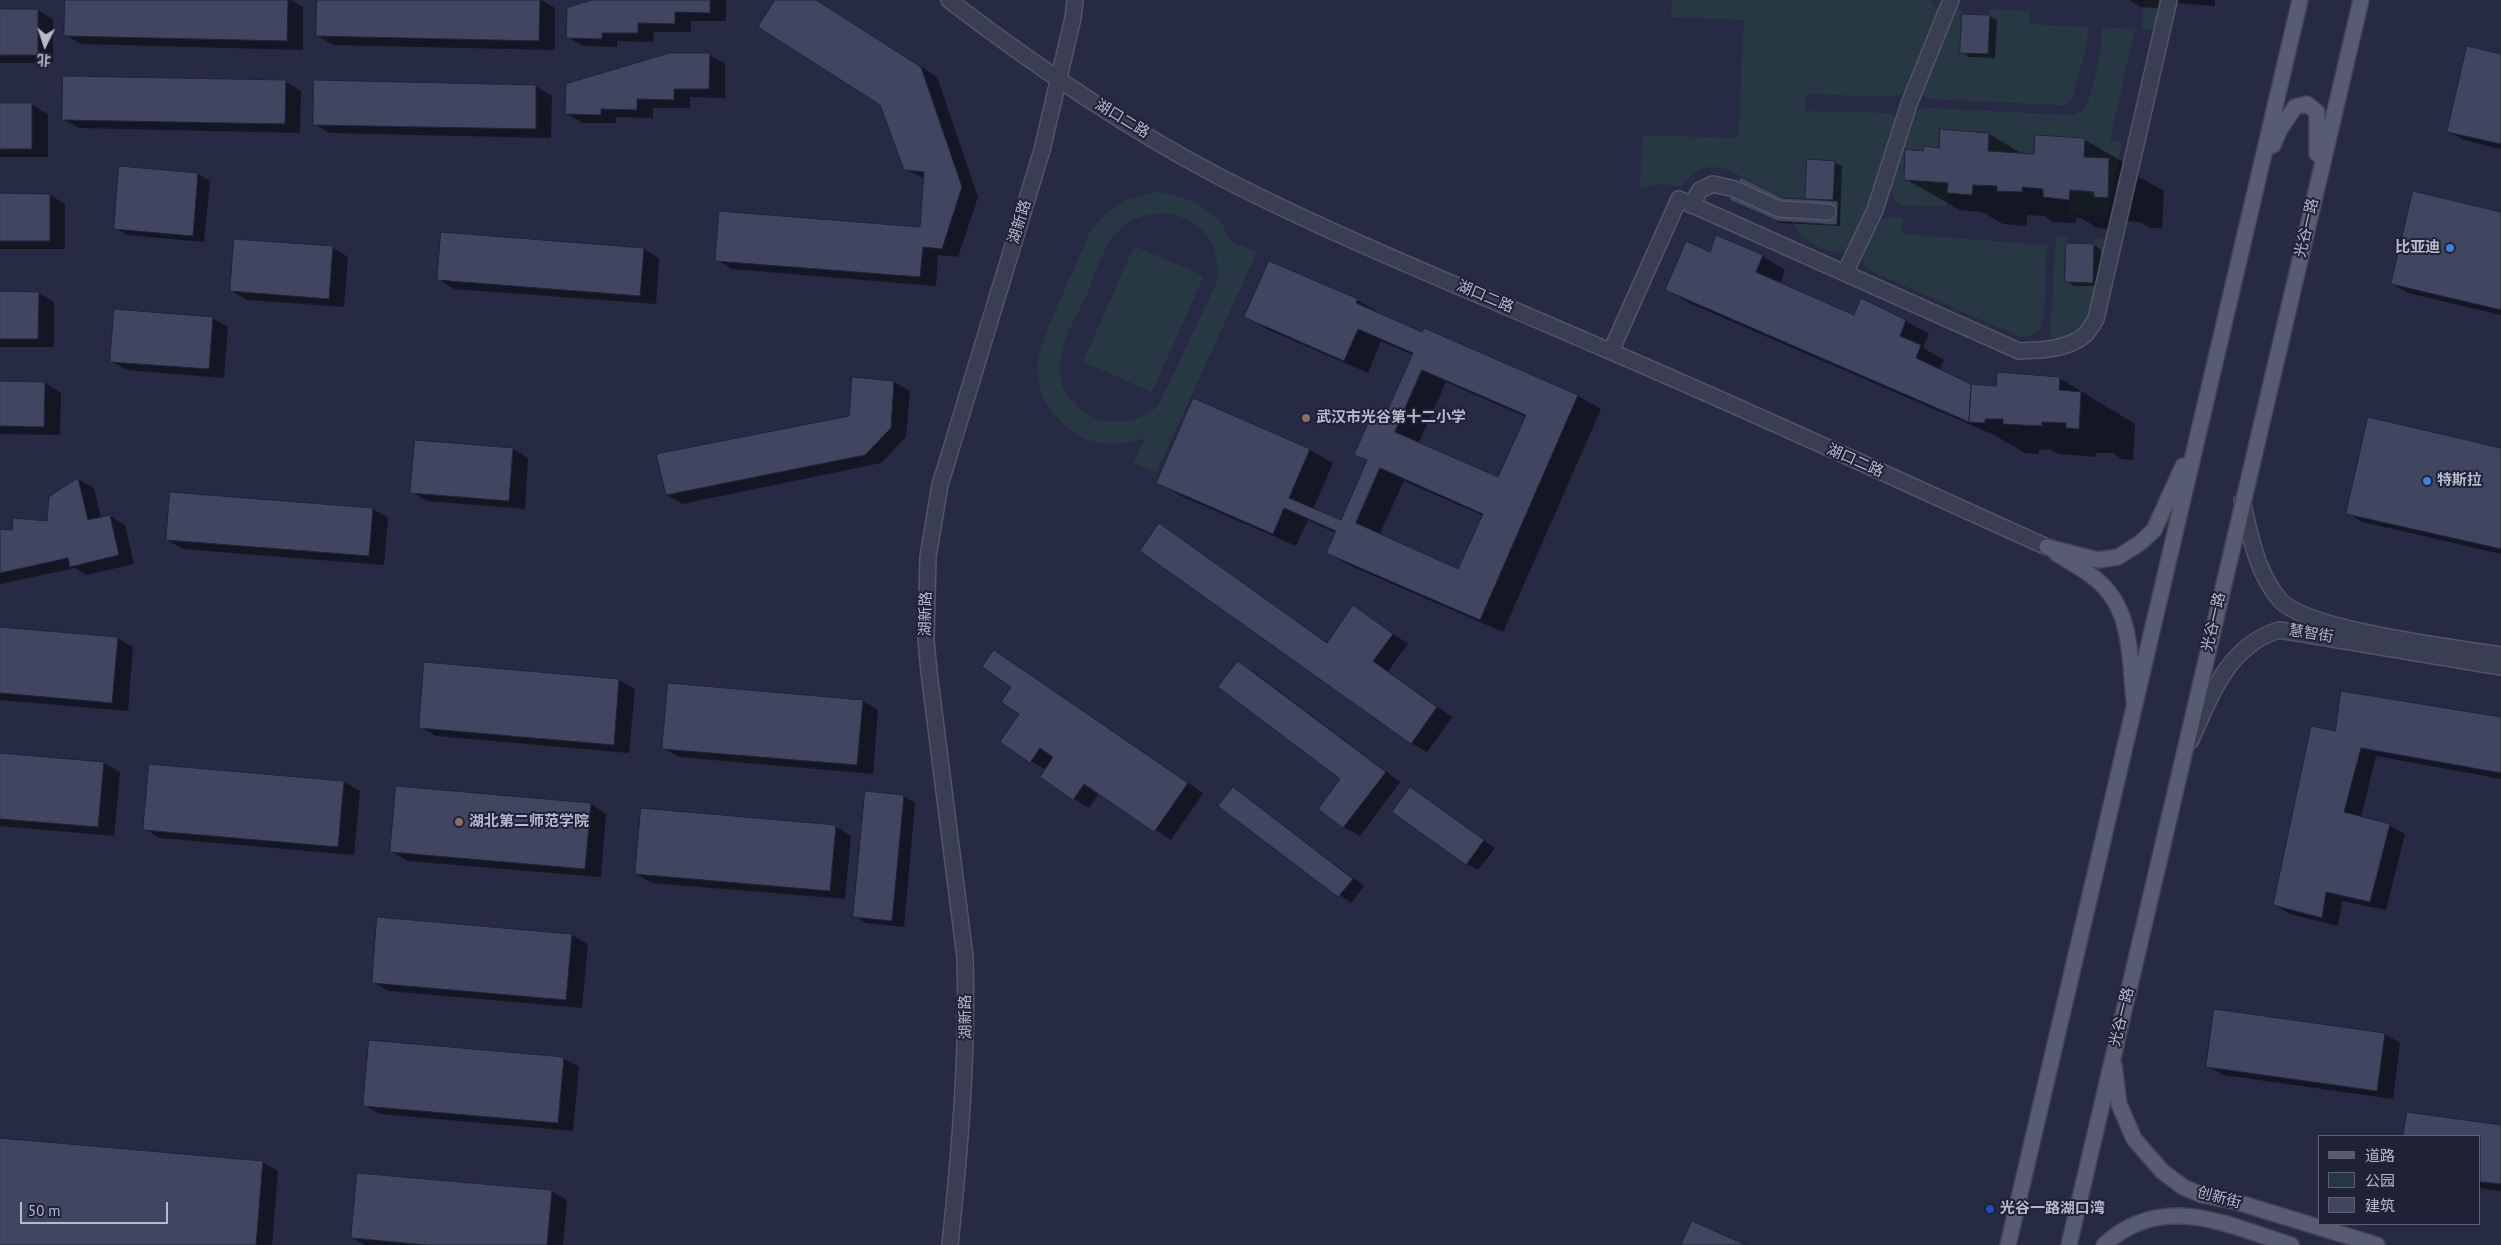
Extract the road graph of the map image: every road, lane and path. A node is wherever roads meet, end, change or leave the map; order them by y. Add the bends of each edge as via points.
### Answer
1 (950, 0) edge
2 (1075, 0) edge
3 (1951, 0) edge
4 (2169, 0) edge
5 (2300, 0) edge
6 (2361, 0) edge
7 (1059, 79) junction
8 (2257, 182) junction
9 (2315, 193) junction
10 (1692, 205) junction
11 (1828, 212) dead end
12 (1844, 273) junction
13 (1610, 351) junction
14 (2197, 437) junction
15 (2242, 501) junction
16 (2047, 547) junction
17 (2501, 655) edge
18 (2501, 667) edge
19 (2135, 711) junction
20 (2186, 752) junction
21 (2113, 1056) junction
22 (950, 1245) edge
23 (2008, 1245) edge
24 (2069, 1245) edge
25 (2104, 1245) edge
26 (2291, 1245) edge
27 (2377, 1245) edge

1 - 7 street, 湖口二路
2 - 7 street, 湖新路 via 1074,18
3 - 12 street via 1909,104 1875,210
4 - 12 street via 2096,318 2085,335 2046,350 2019,350
5 - 8 main road
6 - 9 main road, 光谷一路
7 - 13 street, 湖口二路 via 1216,175 1300,216
7 - 22 street, 湖新路 via 1042,150 940,486 928,557 928,664 966,985 966,1045
8 - 9 main road via 2280,129 2295,107 2307,104 2317,112
8 - 14 main road
9 - 15 main road, 光谷一路
10 - 11 street via 1700,190 1712,184 1735,189 1779,210
10 - 12 street
10 - 13 street via 1679,199
13 - 16 street, 湖口二路
14 - 16 main road via 2154,530 2140,544 2118,557 2098,560
14 - 19 main road
15 - 17 street, 慧智街 via 2256,558 2267,582 2281,602 2296,612 2324,623
15 - 20 main road, 光谷一路
16 - 19 main road via 2101,584 2115,604 2126,633
18 - 20 street, 慧智街 via 2279,630 2265,634 2243,648 2229,664
19 - 23 main road
20 - 21 main road, 光谷一路
21 - 24 main road, 光谷一路
21 - 27 main road, 创新街 via 2119,1104 2134,1139 2162,1171 2183,1187
25 - 26 main road, 创新街 via 2120,1230 2144,1220 2170,1215 2195,1216

